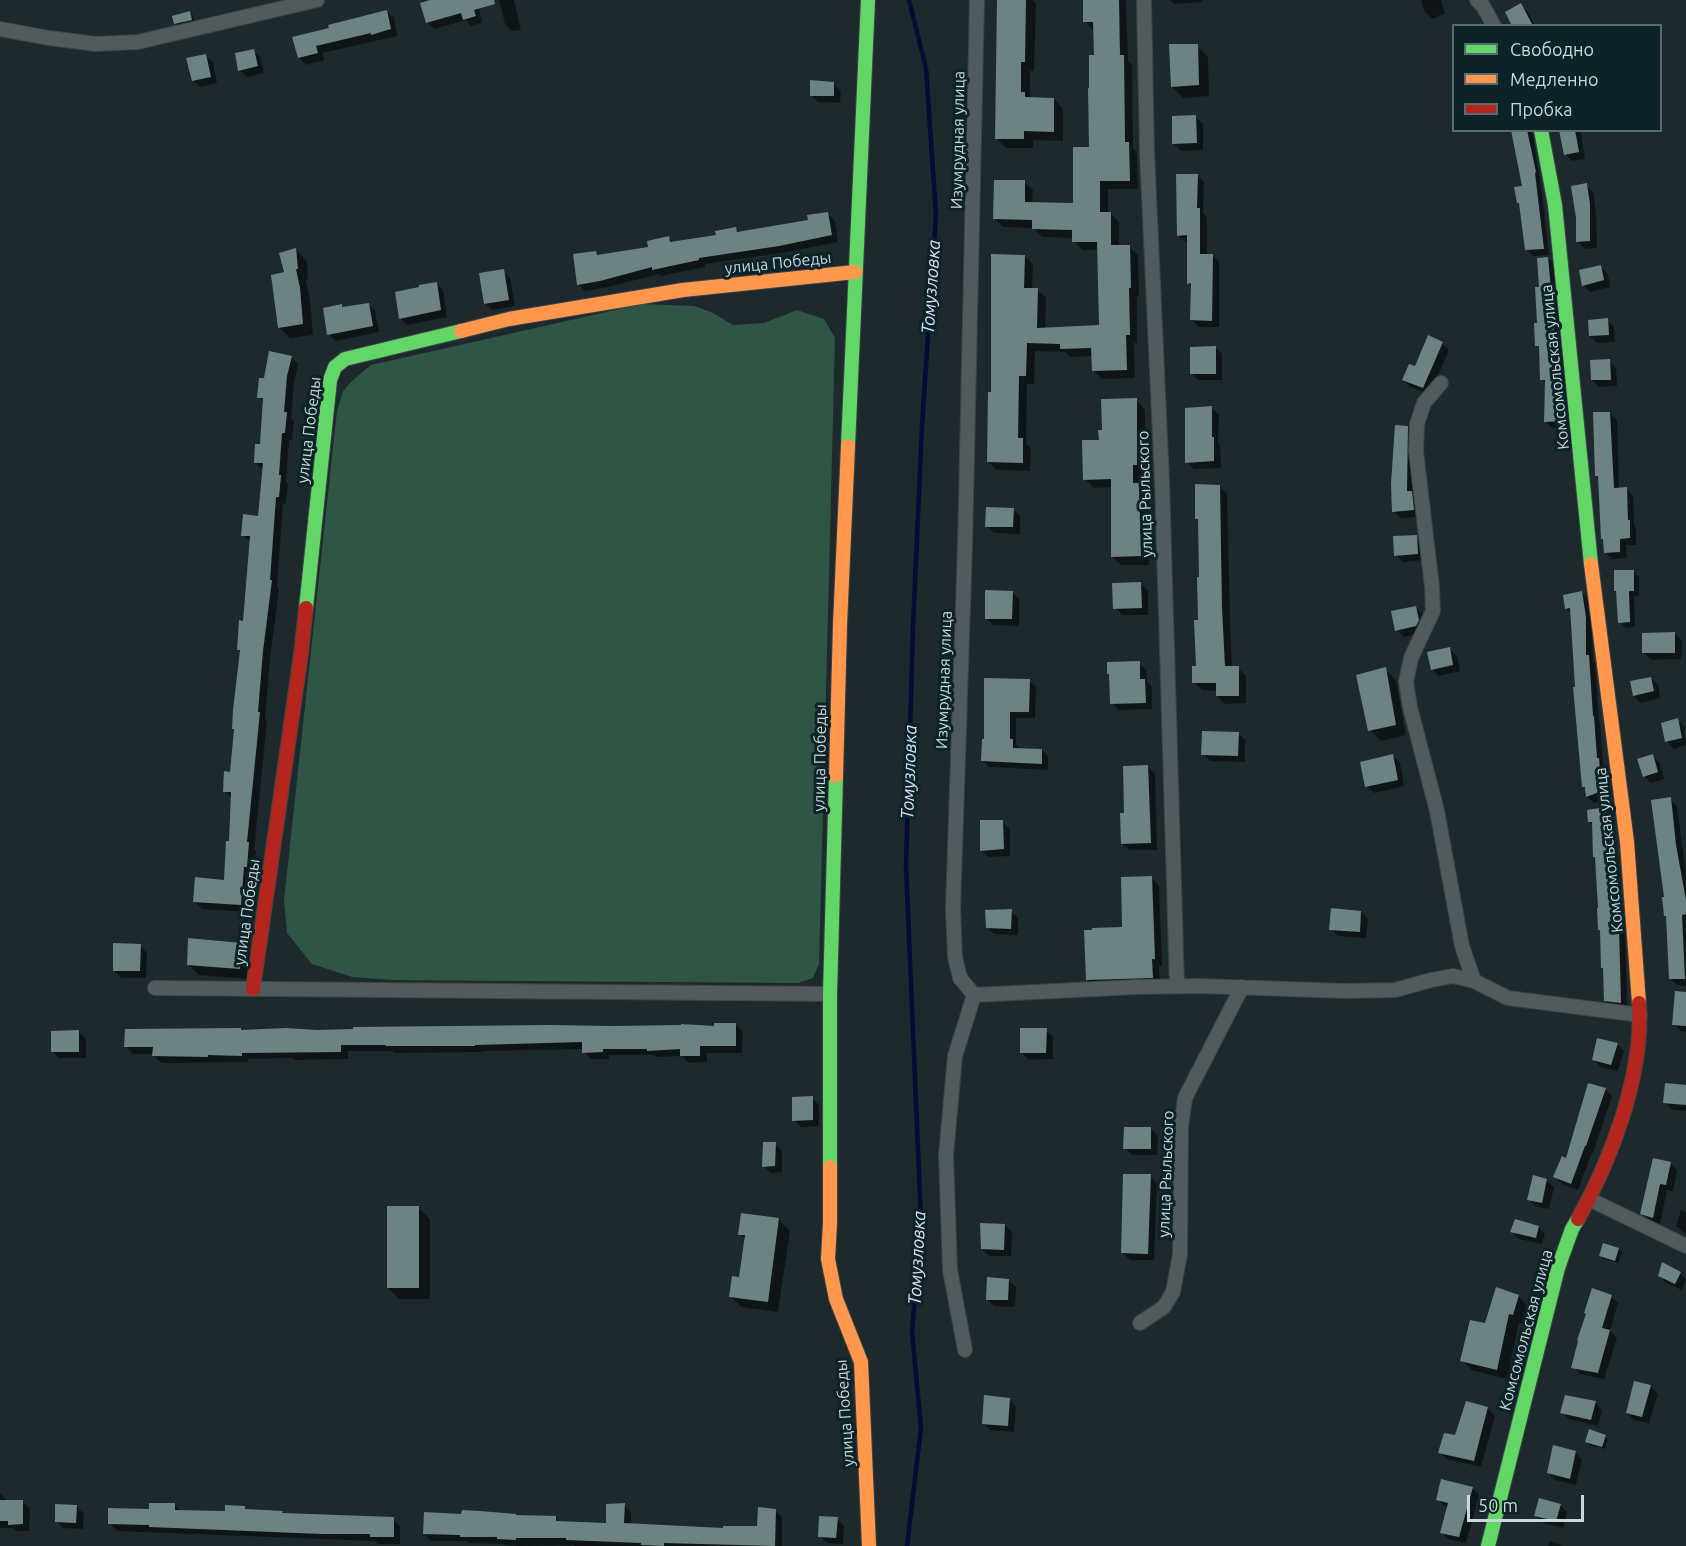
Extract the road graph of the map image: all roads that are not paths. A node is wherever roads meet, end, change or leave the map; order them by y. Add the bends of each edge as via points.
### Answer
1 (317, 0) edge
2 (868, 0) edge
3 (977, 0) edge
4 (1144, 0) edge
5 (1477, 0) edge
6 (1493, 24) edge
7 (0, 29) edge
8 (1541, 132) edge
9 (855, 272) junction
10 (1441, 383) dead end
11 (1474, 981) junction
12 (1178, 986) junction
13 (1242, 987) junction
14 (155, 988) dead end
15 (253, 989) junction
16 (830, 994) junction
17 (974, 995) junction
18 (1640, 1015) junction
19 (1589, 1198) junction
20 (1686, 1245) edge
21 (1140, 1323) dead end
22 (965, 1350) dead end
23 (869, 1546) edge
24 (1488, 1546) edge

1 - 7 street via 138,42 96,44
2 - 9 street, улица Победы
3 - 17 street, Изумрудная улица via 953,909 954,957 960,978
4 - 12 street, улица Рыльского
5 - 6 street
8 - 18 street, Комсомольская улица via 1555,205 1591,566 1627,842
9 - 15 street, улица Победы via 683,290 509,319 345,359 335,367 330,380 301,654
9 - 16 street, улица Победы
10 - 11 street via 1424,404 1417,424 1416,451 1433,611 1410,658 1406,682 1437,811 1462,946
11 - 13 street via 1453,976 1395,990
11 - 18 street via 1508,998
12 - 13 street
12 - 17 street
13 - 21 street, улица Рыльского via 1185,1098 1181,1127 1180,1254 1173,1292 1164,1307
14 - 15 street, улица Победы
15 - 16 street, улица Победы
16 - 23 street, улица Победы via 828,1259 836,1299 861,1362
17 - 22 street via 955,1056 946,1155 950,1270
18 - 19 street, Комсомольская улица via 1636,1068 1614,1142
19 - 20 street
19 - 24 street, Комсомольская улица via 1558,1268

